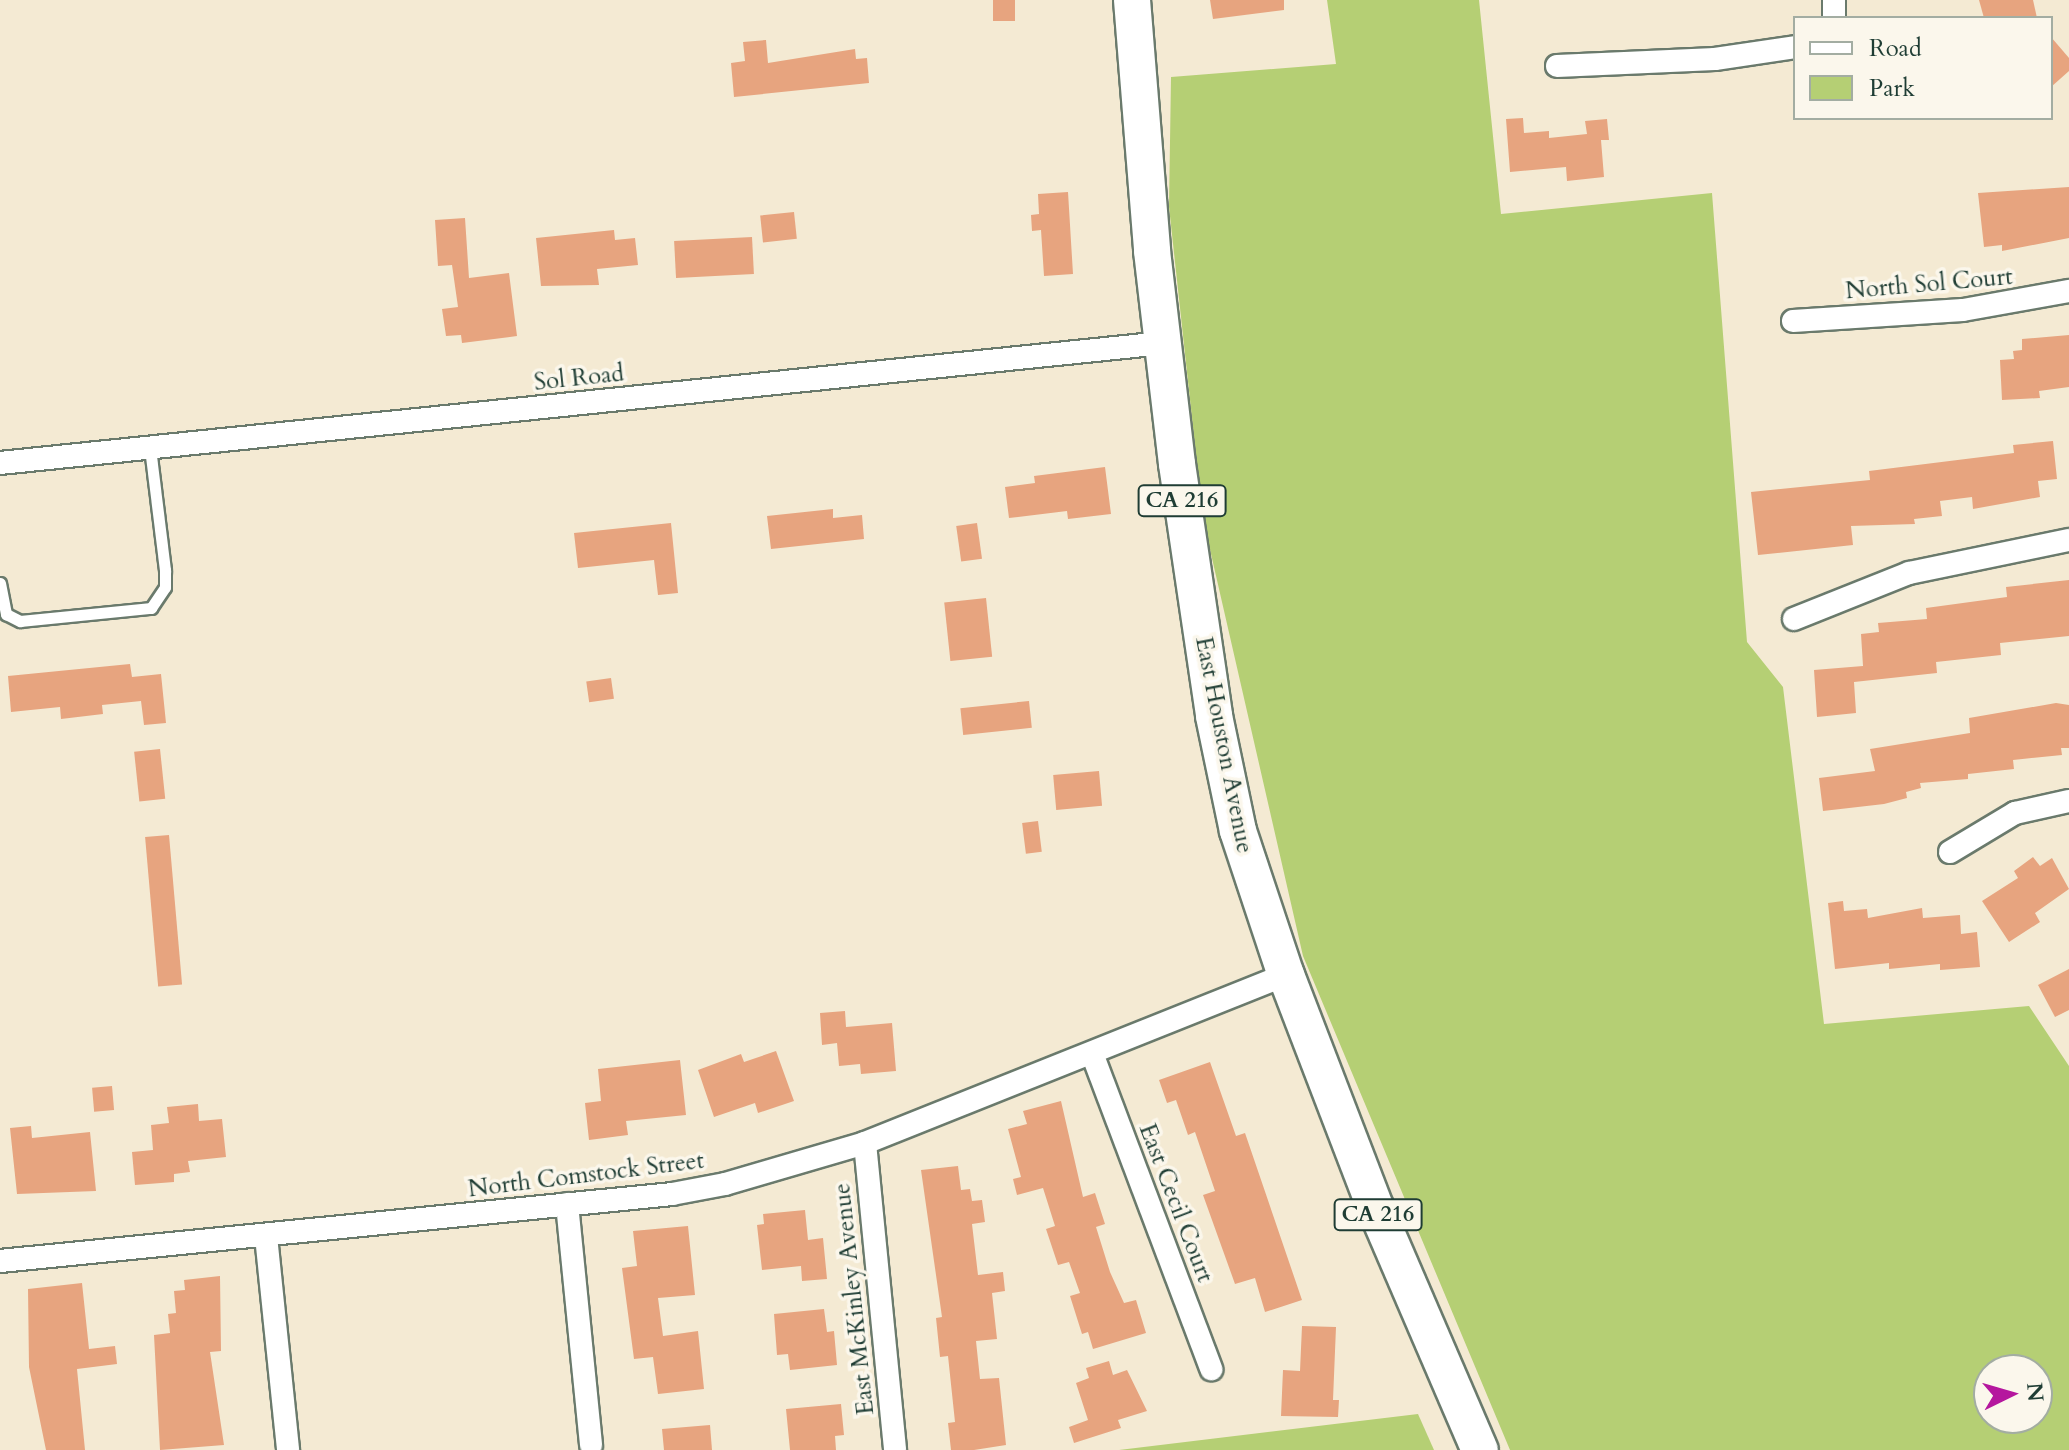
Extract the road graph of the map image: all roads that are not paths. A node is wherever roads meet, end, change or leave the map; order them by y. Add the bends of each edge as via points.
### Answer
1 (1132, 0) edge
2 (1793, 47) edge
3 (1557, 66) dead end
4 (2069, 291) edge
5 (1793, 321) dead end
6 (1163, 343) junction
7 (150, 448) junction
8 (0, 463) edge
9 (2069, 540) edge
10 (0, 583) edge
11 (1794, 619) dead end
12 (2069, 801) edge
13 (1950, 852) dead end
14 (1286, 975) junction
15 (1093, 1056) junction
16 (865, 1143) junction
17 (567, 1204) junction
18 (266, 1236) junction
19 (0, 1261) edge
20 (1211, 1369) dead end
21 (591, 1445) dead end
22 (288, 1450) edge
23 (895, 1450) edge
24 (1480, 1450) edge

1 - 6 main road, East Houston Avenue / CA 216
2 - 3 street via 1715,59
4 - 5 street, North Sol Court via 1963,310
6 - 7 street, Sol Road
6 - 14 main road, East Houston Avenue / CA 216 via 1221,751 1245,854
7 - 8 street, Sol Road
7 - 10 lane via 165,570 165,587 151,608 20,621 6,614
9 - 11 street via 1909,573
12 - 13 street via 2015,813
14 - 15 street, North Comstock Street
14 - 24 main road, East Houston Avenue / CA 216 via 1402,1273
15 - 16 street, North Comstock Street
15 - 20 street, East Cecil Court
16 - 17 street, North Comstock Street via 725,1184
16 - 23 street, East McKinley Avenue
17 - 18 street, North Comstock Street
17 - 21 street
18 - 19 street, North Comstock Street
18 - 22 street

